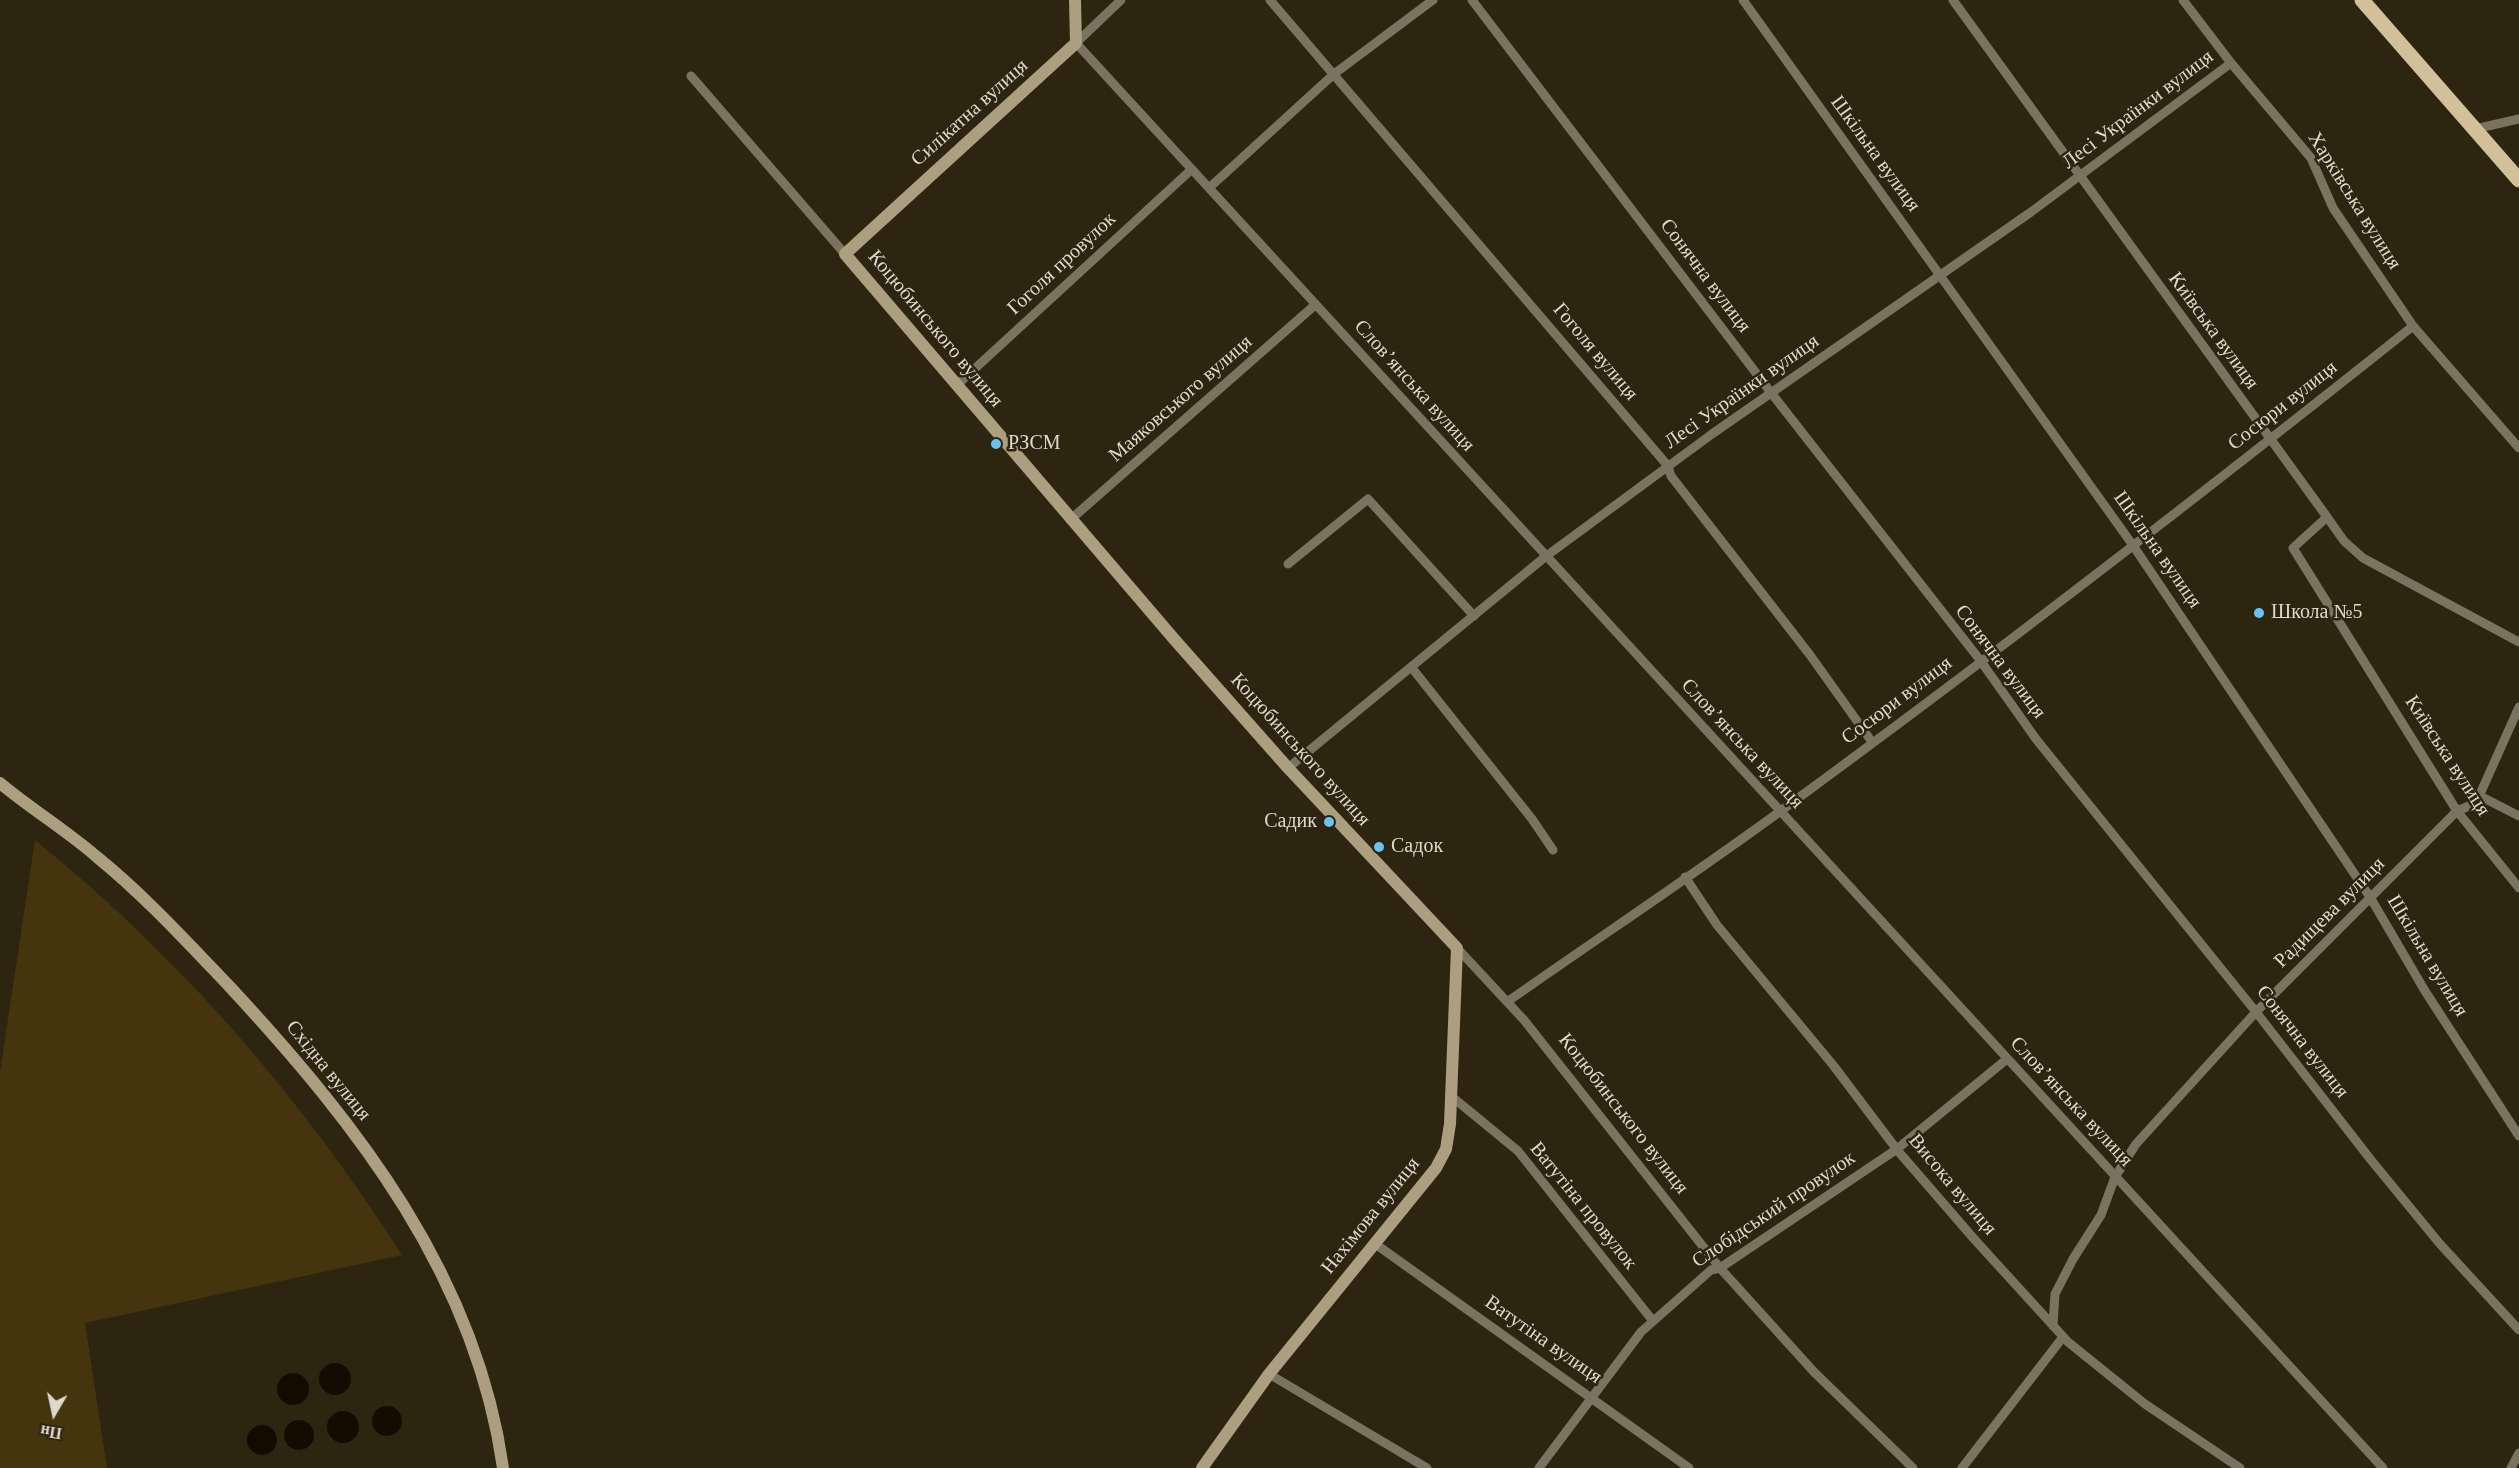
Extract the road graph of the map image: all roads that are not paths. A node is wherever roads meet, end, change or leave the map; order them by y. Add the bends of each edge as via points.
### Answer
1 (1075, 0) edge
2 (1121, 0) edge
3 (1270, 0) edge
4 (1433, 0) edge
5 (1472, 0) edge
6 (1743, 0) edge
7 (1953, 0) edge
8 (2183, 0) edge
9 (2362, 0) edge
10 (1076, 42) junction
11 (2231, 63) junction
12 (1334, 74) junction
13 (691, 76) dead end
14 (2519, 119) edge
15 (2475, 129) junction
16 (1192, 169) junction
17 (2079, 176) junction
18 (2519, 180) edge
19 (1209, 188) junction
20 (845, 254) junction
21 (1941, 278) junction
22 (1316, 305) junction
23 (2413, 326) junction
24 (957, 385) junction
25 (1772, 394) junction
26 (2269, 441) junction
27 (2519, 448) edge
28 (1668, 466) junction
29 (2327, 517) junction
30 (1070, 520) junction
31 (2132, 544) junction
32 (1545, 557) junction
33 (1288, 564) dead end
34 (1474, 616) junction
35 (2519, 642) edge
36 (1980, 660) junction
37 (1412, 668) junction
38 (2519, 707) edge
39 (1872, 742) junction
40 (1288, 768) junction
41 (0, 783) edge
42 (2480, 795) junction
43 (2457, 811) junction
44 (1779, 812) junction
45 (2519, 816) edge
46 (1554, 850) dead end
47 (1686, 877) junction
48 (2519, 888) edge
49 (2370, 897) junction
50 (1457, 948) junction
51 (1507, 1002) junction
52 (2256, 1012) junction
53 (2007, 1059) junction
54 (1451, 1096) junction
55 (2519, 1136) edge
56 (1897, 1149) junction
57 (2115, 1177) junction
58 (1374, 1242) junction
59 (1720, 1268) junction
60 (1653, 1322) junction
61 (2053, 1326) junction
62 (2519, 1330) edge
63 (2063, 1337) junction
64 (1269, 1374) junction
65 (1590, 1396) junction
66 (2519, 1452) edge
67 (503, 1468) edge
68 (1202, 1468) edge
69 (1427, 1468) edge
70 (1539, 1468) edge
71 (1689, 1468) edge
72 (1913, 1468) edge
73 (1962, 1468) edge
74 (2240, 1468) edge
75 (2383, 1468) edge
76 (2511, 1468) edge

1 - 10 street
2 - 10 street, Силікатна вулиця
3 - 12 street, Гоголя вулиця
4 - 12 street
5 - 25 street, Сонячна вулиця
6 - 21 street, Шкільна вулиця
7 - 17 street, Київська вулиця
8 - 11 street, Харківська вулиця
9 - 15 main road
10 - 16 street, Слов’янська вулиця
10 - 20 street, Силікатна вулиця
11 - 17 street, Лесі Українки вулиця
11 - 23 street, Харківська вулиця via 2311,158 2333,208
12 - 19 street
12 - 28 street, Гоголя вулиця
13 - 20 street, Коцюбинського вулиця
14 - 15 street
15 - 18 main road
16 - 19 street, Слов’янська вулиця
16 - 24 street, Гоголя провулок
17 - 21 street, Лесі Українки вулиця
17 - 26 street, Київська вулиця
19 - 22 street, Слов’янська вулиця
20 - 24 street, Коцюбинського вулиця
21 - 25 street, Лесі Українки вулиця via 1881,315
21 - 31 street, Шкільна вулиця
22 - 30 street, Маяковського вулиця
22 - 32 street, Слов’янська вулиця
23 - 26 street, Сосюри вулиця
23 - 27 street, Харківська вулиця
24 - 30 street, Коцюбинського вулиця
25 - 28 street, Лесі Українки вулиця
25 - 36 street, Сонячна вулиця
26 - 29 street, Київська вулиця
26 - 31 street, Сосюри вулиця
28 - 32 street, Лесі Українки вулиця
28 - 39 street, Гоголя вулиця via 1671,476
29 - 35 street via 2344,541 2363,558
29 - 43 street, Київська вулиця via 2293,548
30 - 40 street, Коцюбинського вулиця
31 - 36 street, Сосюри вулиця
31 - 49 street, Шкільна вулиця
32 - 34 street, Лесі Українки вулиця
32 - 44 street, Слов’янська вулиця
33 - 34 street via 1368,499
34 - 37 street, Лесі Українки вулиця
36 - 39 street, Сосюри вулиця
36 - 52 street, Сонячна вулиця via 2036,739
37 - 40 street, Лесі Українки вулиця
37 - 46 street
38 - 42 street
39 - 44 street, Сосюри вулиця
40 - 50 street, Коцюбинського вулиця
41 - 67 street, Східна вулиця via 98,857 165,919 282,1043 371,1156 412,1217 446,1279 472,1339
42 - 43 street, Радищева вулиця via 2476,803
42 - 45 street
43 - 48 street, Київська вулиця
43 - 49 street, Радищева вулиця
44 - 47 street, Сосюри вулиця
44 - 53 street, Слов’янська вулиця
47 - 51 street, Сосюри вулиця
47 - 56 street, Висока вулиця via 1717,925
49 - 52 street, Радищева вулиця
49 - 55 street, Шкільна вулиця via 2425,991
50 - 51 street, Коцюбинського вулиця
50 - 54 street, Нахімова вулиця
51 - 59 street, Коцюбинського вулиця
52 - 57 street, Радищева вулиця via 2136,1144
52 - 62 street, Сонячна вулиця via 2370,1160
53 - 56 street, Слобідський провулок
53 - 57 street, Слов’янська вулиця
54 - 58 street, Нахімова вулиця via 1446,1149 1436,1168
54 - 60 street, Ватутіна провулок via 1518,1151
56 - 59 street, Слобідський провулок
56 - 61 street, Висока вулиця
57 - 61 street, Радищева вулиця via 2101,1215 2055,1294
57 - 75 street, Слов’янська вулиця
58 - 64 street, Нахімова вулиця
58 - 65 street, Ватутіна вулиця
59 - 60 street, Слобідський провулок via 1711,1270
59 - 72 street, Коцюбинського вулиця via 1814,1372
60 - 65 street, Слобідський провулок
61 - 63 street, Висока вулиця
63 - 73 street
63 - 74 street, Висока вулиця via 2145,1404
64 - 68 street, Нахімова вулиця
64 - 69 street
65 - 70 street, Слобідський провулок
65 - 71 street, Ватутіна вулиця
66 - 76 street

